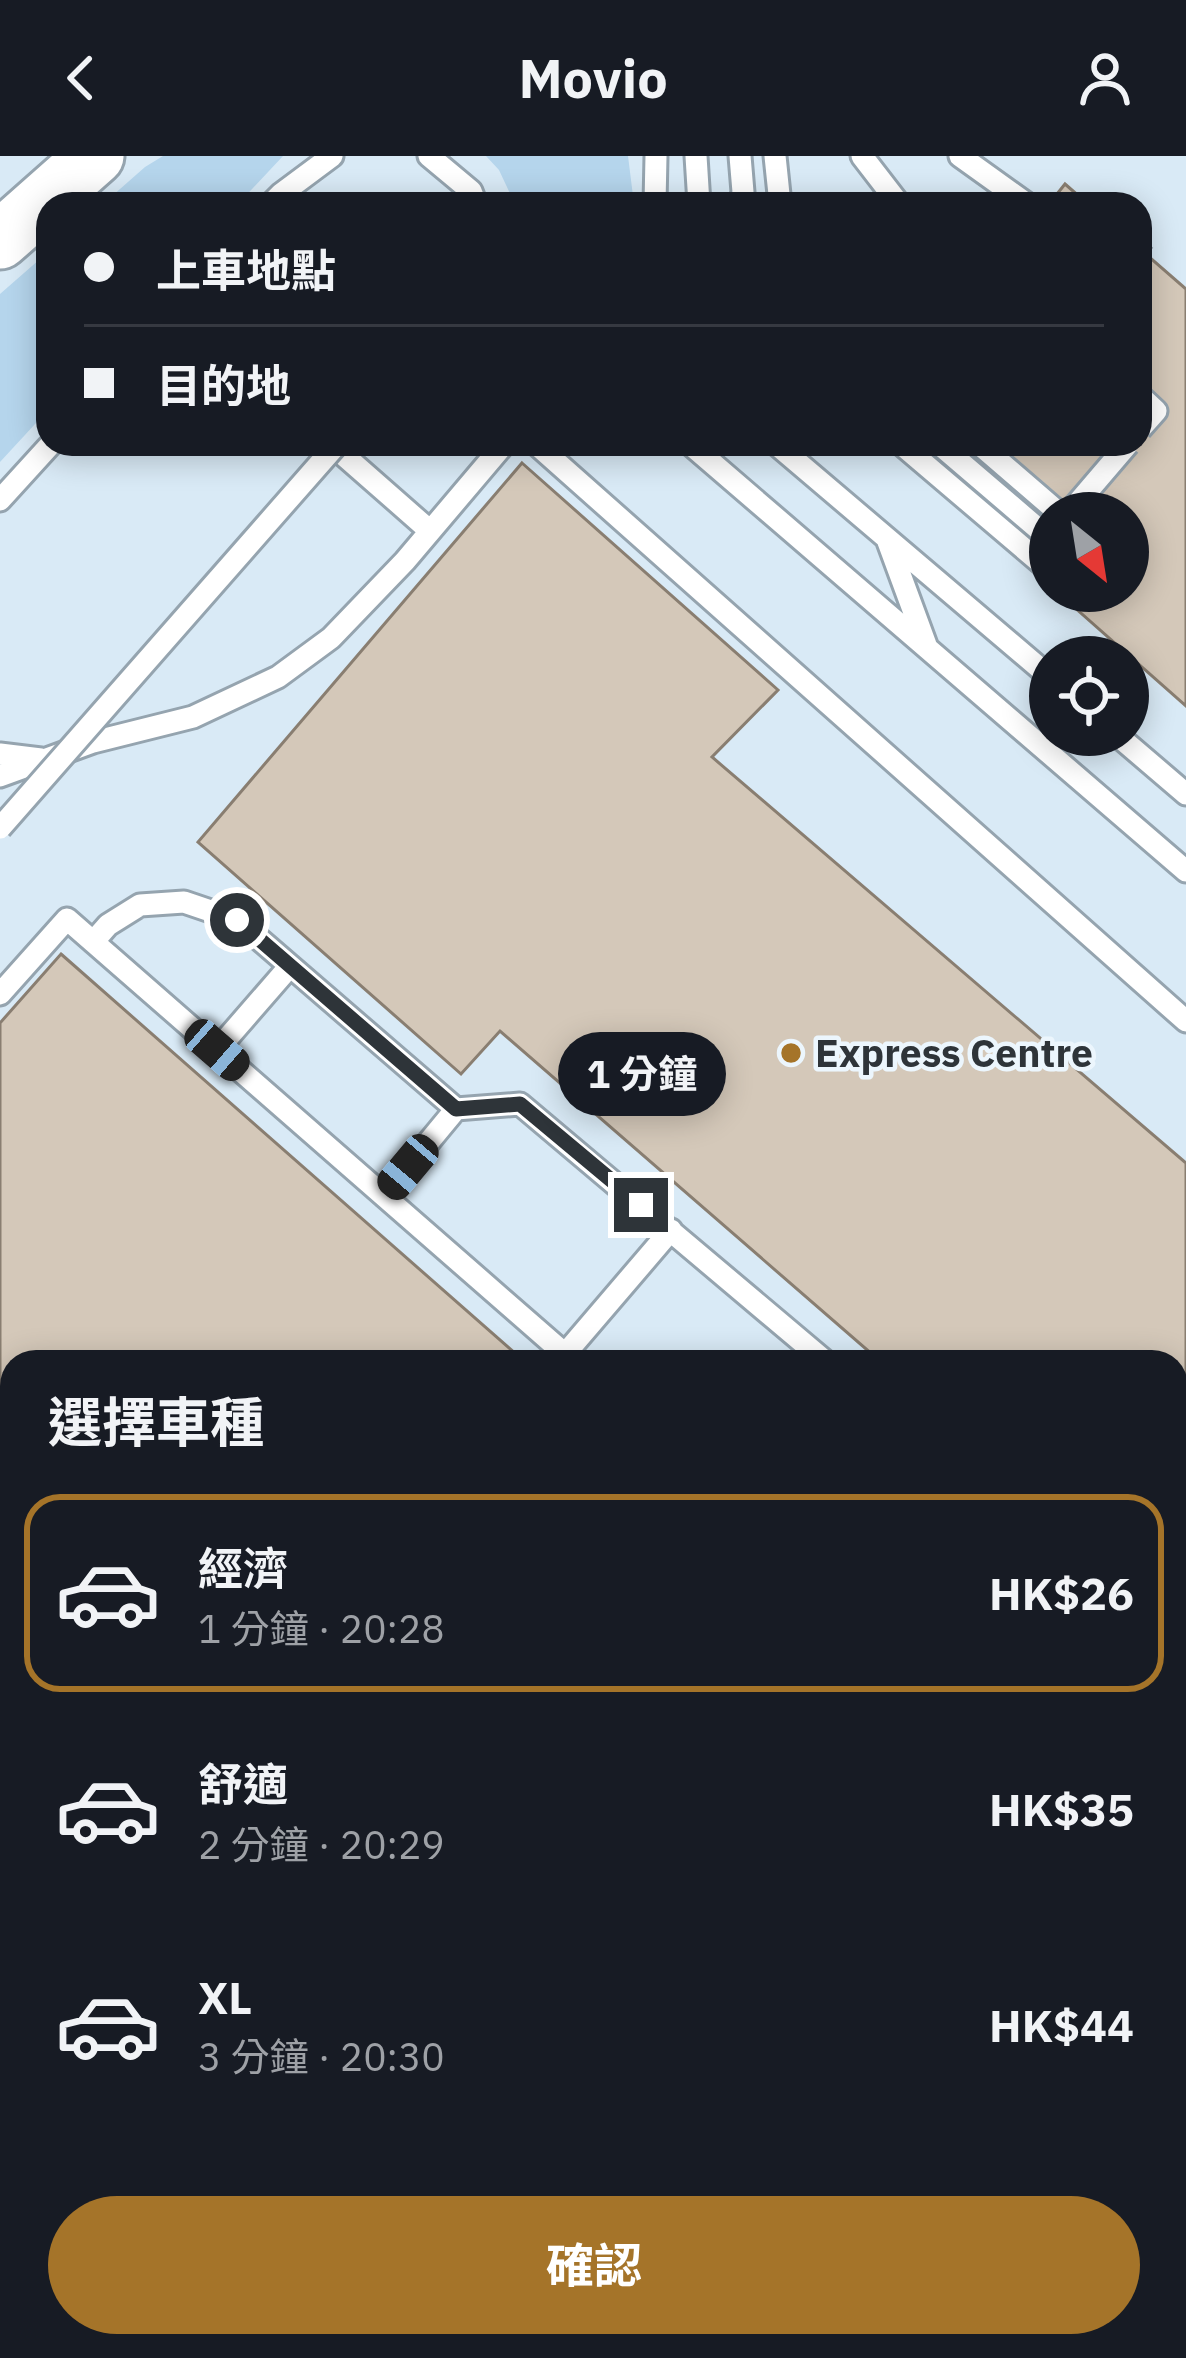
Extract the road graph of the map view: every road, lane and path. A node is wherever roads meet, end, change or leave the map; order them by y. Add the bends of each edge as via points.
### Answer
1 (95, 156) edge
2 (332, 156) edge
3 (429, 156) edge
4 (656, 156) edge
5 (696, 156) edge
6 (740, 156) edge
7 (776, 156) edge
8 (862, 156) edge
9 (960, 156) edge
10 (54, 192) edge
11 (286, 192) edge
12 (471, 192) edge
13 (655, 192) edge
14 (698, 192) edge
15 (743, 192) edge
16 (780, 192) edge
17 (890, 192) edge
18 (1010, 192) edge
19 (36, 208) edge
20 (0, 240) edge
21 (1152, 251) edge
22 (1157, 255) dead end
23 (40, 456) edge
24 (324, 456) edge
25 (347, 456) edge
26 (494, 456) edge
27 (550, 456) edge
28 (704, 456) edge
29 (791, 456) edge
30 (916, 456) edge
31 (953, 456) edge
32 (993, 456) edge
33 (1117, 456) edge
34 (1035, 492) edge
35 (1087, 492) edge
36 (0, 500) edge
37 (1029, 521) edge
38 (429, 530) junction
39 (886, 535) junction
40 (1029, 553) edge
41 (926, 646) junction
42 (1029, 658) edge
43 (0, 754) edge
44 (1142, 756) edge
45 (45, 760) junction
46 (0, 776) edge
47 (1186, 794) edge
48 (0, 829) edge
49 (1186, 871) edge
50 (93, 942) junction
51 (290, 966) junction
52 (0, 994) edge
53 (1186, 1021) edge
54 (217, 1050) junction
55 (456, 1109) junction
56 (384, 1196) junction
57 (671, 1230) junction
58 (561, 1350) edge
59 (576, 1350) edge
60 (812, 1350) edge

1 - 10 street
2 - 11 lane
3 - 12 lane
4 - 13 lane
5 - 14 lane
6 - 15 lane
7 - 16 lane
8 - 17 lane
9 - 18 lane
19 - 20 street
21 - 22 path
23 - 36 lane
24 - 48 lane, bridge
25 - 38 lane
26 - 38 lane
27 - 53 lane
28 - 41 lane
29 - 39 lane
30 - 40 lane
31 - 37 lane
32 - 34 lane
33 - 35 lane, bridge
38 - 45 lane via 332,638 278,677 193,717
39 - 41 lane
39 - 42 lane
41 - 49 lane
43 - 45 lane
44 - 47 lane
45 - 46 lane
50 - 51 lane via 140,905 184,902 237,920
50 - 52 lane via 67,919
50 - 54 lane
51 - 54 lane
51 - 55 lane
54 - 56 lane
55 - 56 lane
55 - 57 lane via 520,1104
56 - 58 lane
57 - 59 lane
57 - 60 lane

